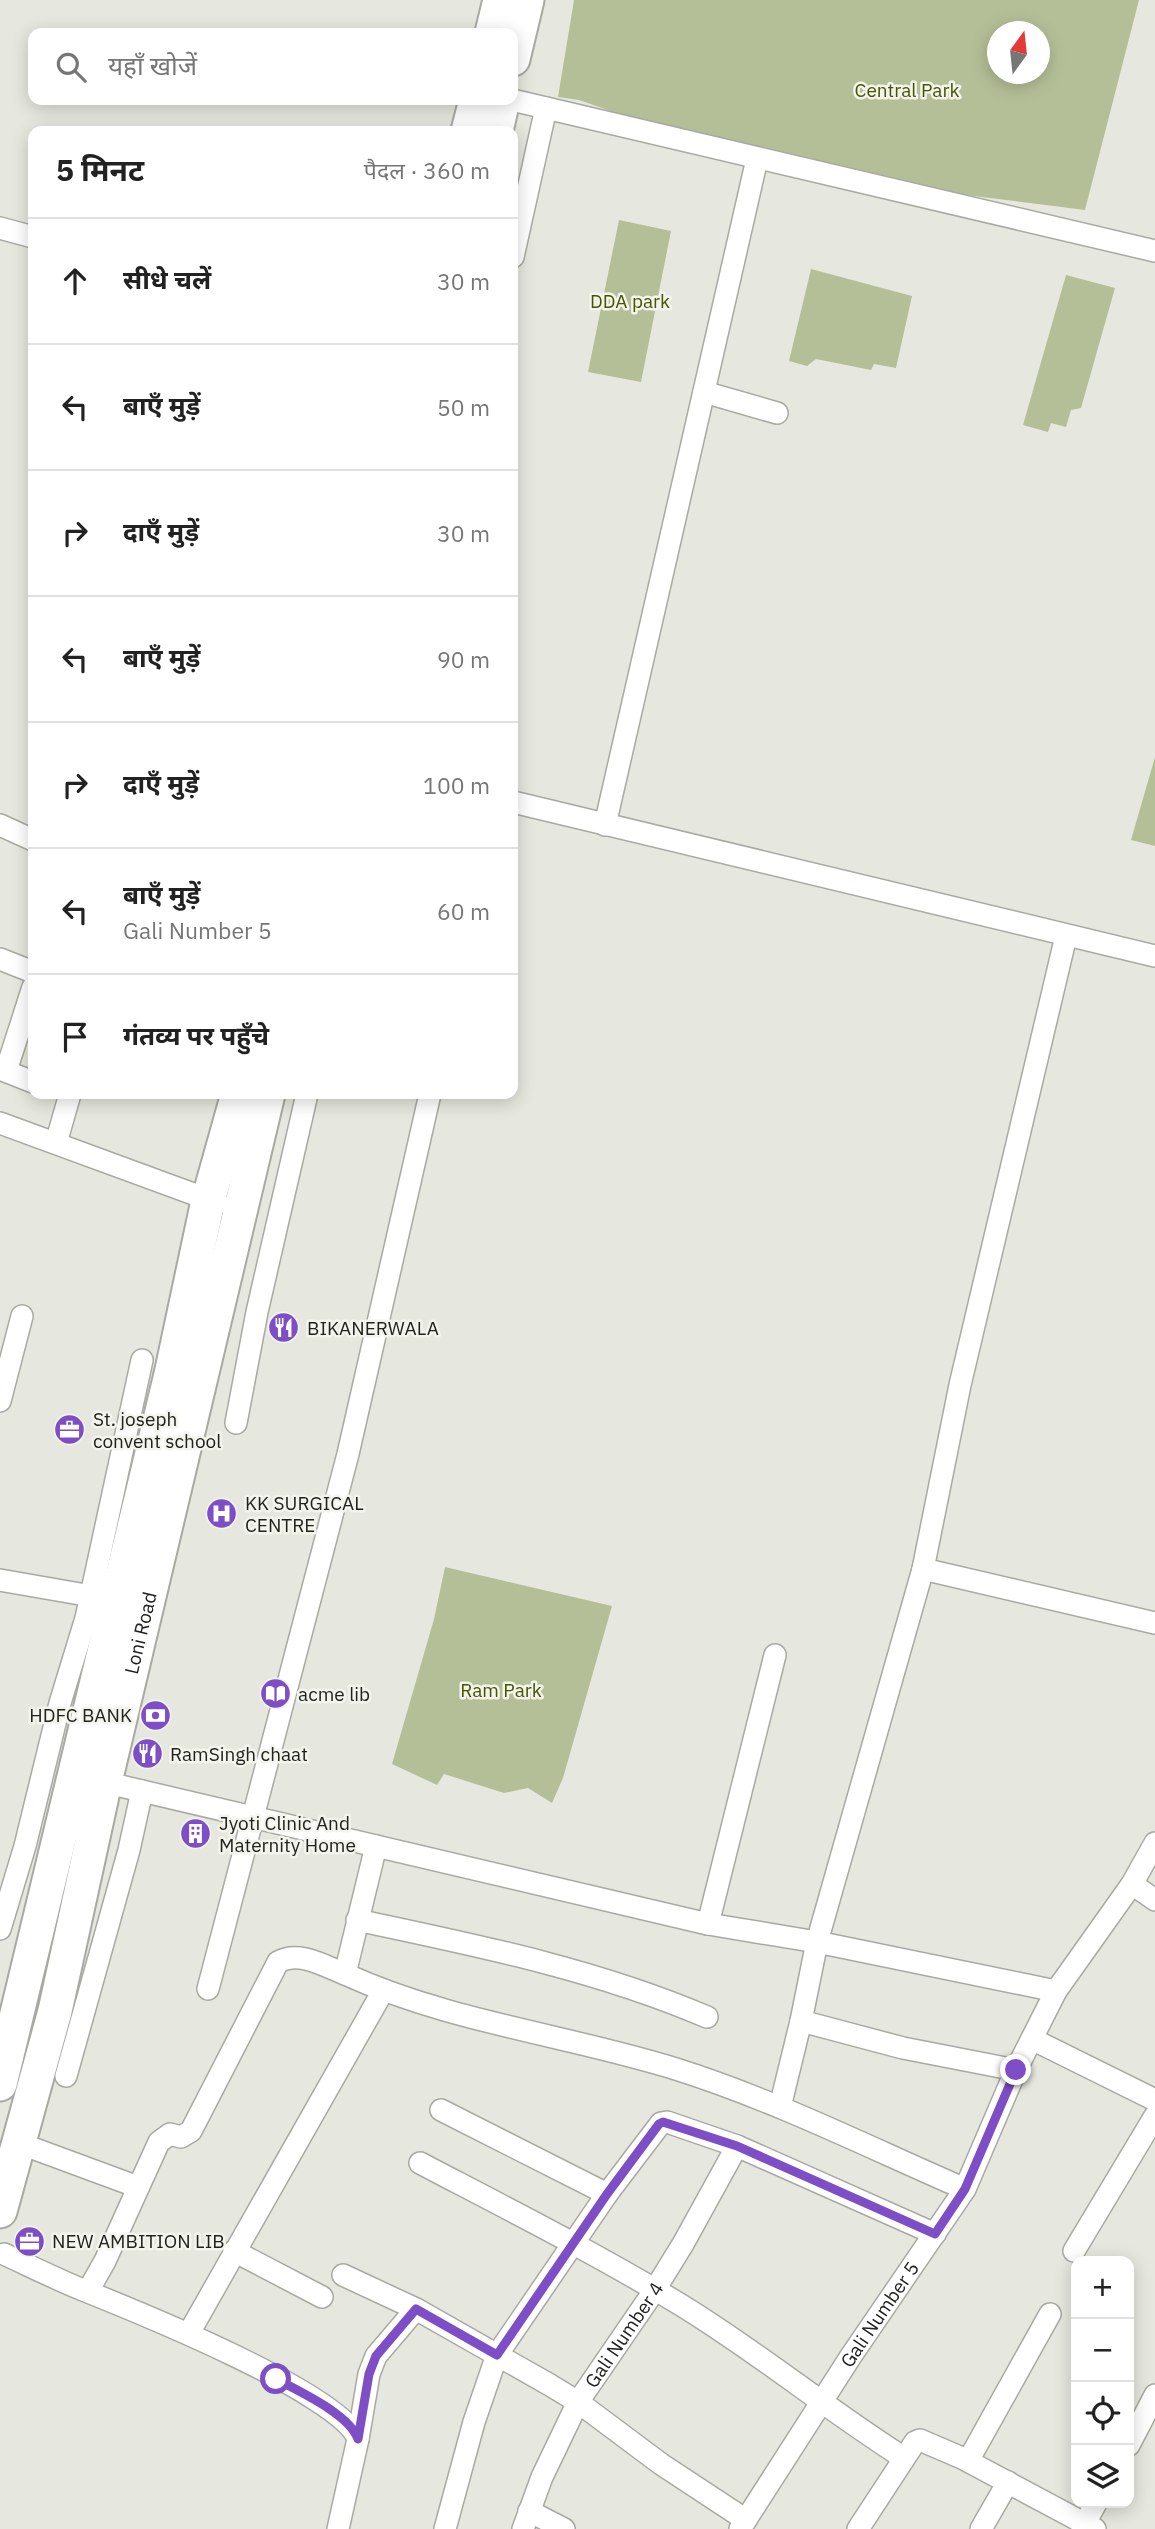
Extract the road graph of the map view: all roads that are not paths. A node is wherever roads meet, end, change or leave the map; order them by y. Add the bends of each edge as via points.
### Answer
1 (500, 0) edge
2 (527, 0) edge
3 (493, 28) edge
4 (518, 38) edge
5 (518, 101) edge
6 (475, 105) edge
7 (502, 105) edge
8 (546, 108) junction
9 (469, 126) edge
10 (497, 126) edge
11 (757, 159) junction
12 (0, 228) edge
13 (518, 234) edge
14 (28, 236) edge
15 (1155, 251) edge
16 (704, 392) junction
17 (777, 413) dead end
18 (518, 803) edge
19 (0, 825) edge
20 (605, 825) junction
21 (28, 838) edge
22 (1066, 936) junction
23 (1155, 956) edge
24 (0, 959) edge
25 (28, 970) edge
26 (28, 1001) edge
27 (3, 1070) edge
28 (28, 1080) edge
29 (66, 1099) edge
30 (237, 1099) edge
31 (267, 1099) edge
32 (306, 1099) edge
33 (429, 1099) edge
34 (0, 1123) edge
35 (56, 1143) junction
36 (208, 1201) junction
37 (241, 1208) junction
38 (22, 1316) dead end
39 (142, 1360) dead end
40 (0, 1402) edge
41 (236, 1423) dead end
42 (923, 1569) junction
43 (0, 1580) edge
44 (118, 1600) junction
45 (1155, 1623) edge
46 (775, 1656) dead end
47 (89, 1778) junction
48 (142, 1791) junction
49 (254, 1816) junction
50 (1155, 1843) edge
51 (376, 1846) junction
52 (1132, 1884) junction
53 (1155, 1900) edge
54 (357, 1920) junction
55 (708, 1924) junction
56 (0, 1929) edge
57 (817, 1942) junction
58 (345, 1974) junction
59 (208, 1989) dead end
60 (383, 1991) junction
61 (1056, 1991) junction
62 (707, 2017) dead end
63 (801, 2021) junction
64 (1032, 2039) junction
65 (1016, 2070) junction
66 (66, 2076) dead end
67 (1, 2079) edge
68 (34, 2085) junction
69 (1155, 2100) edge
70 (780, 2107) junction
71 (440, 2110) dead end
72 (1155, 2116) edge
73 (16, 2146) junction
74 (737, 2146) junction
75 (420, 2163) dead end
76 (138, 2187) junction
77 (965, 2189) junction
78 (607, 2194) junction
79 (0, 2211) edge
80 (935, 2234) junction
81 (574, 2243) junction
82 (1074, 2250) dead end
83 (234, 2251) junction
84 (4, 2254) dead end
85 (343, 2275) dead end
86 (88, 2291) junction
87 (654, 2291) junction
88 (322, 2297) dead end
89 (416, 2309) junction
90 (1050, 2314) dead end
91 (189, 2333) junction
92 (497, 2355) junction
93 (1155, 2395) edge
94 (823, 2401) junction
95 (578, 2402) junction
96 (1134, 2435) edge
97 (358, 2439) junction
98 (904, 2458) junction
99 (968, 2461) junction
100 (1008, 2482) junction
101 (1094, 2508) edge
102 (526, 2520) edge
103 (743, 2524) edge
104 (1088, 2527) edge
105 (338, 2529) edge
106 (445, 2529) edge
107 (564, 2529) edge
108 (858, 2529) edge
109 (981, 2529) edge

1 - 3 highway
2 - 4 highway
5 - 8 street
6 - 9 highway
7 - 10 highway
8 - 11 street
8 - 13 street
11 - 15 street
11 - 16 street
12 - 14 street
16 - 17 street
16 - 20 street
18 - 20 street
19 - 21 street
20 - 22 street
22 - 23 street
22 - 42 street via 960,1385
24 - 25 street
26 - 27 street
27 - 28 street
29 - 35 street
30 - 36 highway, Loni Road
31 - 37 highway, Loni Road
32 - 41 street
33 - 49 street via 348,1454
34 - 35 street
35 - 36 street
36 - 37 street
36 - 44 highway, Loni Road
37 - 44 highway, Loni Road
38 - 40 street
39 - 44 street
42 - 45 street
42 - 57 street
43 - 44 street
44 - 47 highway, Loni Road
44 - 56 street via 60,1703
46 - 55 street
47 - 48 street
47 - 67 highway, Loni Road
47 - 68 highway, Loni Road via 55,2011
48 - 49 street
48 - 66 street
49 - 51 street
49 - 59 street
50 - 52 street, Gali Number 5
51 - 54 street
51 - 55 street
52 - 53 street
52 - 61 street, Gali Number 5
54 - 58 street
54 - 62 street via 567,1969 662,1997
55 - 57 street
57 - 61 street
57 - 63 street
58 - 60 street
58 - 76 street via 303,1958 287,1957 278,1962 191,2131 181,2137 170,2134 159,2142
60 - 70 street via 677,2069
60 - 83 street
61 - 64 street, Gali Number 5
63 - 65 street
63 - 70 street
64 - 65 street, Gali Number 5
64 - 69 street
65 - 77 street, Gali Number 5
67 - 68 street
68 - 73 highway, Loni Road
70 - 77 street
71 - 78 street
72 - 82 street
73 - 76 street
73 - 79 highway, Loni Road
74 - 78 street via 663,2122
74 - 80 street
74 - 87 street, Gali Number 4
75 - 81 street
76 - 86 street
77 - 80 street, Gali Number 5
78 - 81 street
80 - 94 street, Gali Number 5
81 - 87 street
81 - 92 street
83 - 88 street
83 - 91 street
84 - 86 street
85 - 89 street
86 - 91 street
87 - 94 street
87 - 95 street, Gali Number 4
89 - 92 street
89 - 97 street via 376,2356
90 - 99 street
91 - 97 street via 302,2393 341,2418
92 - 95 street
92 - 106 street
93 - 96 street
94 - 98 street
94 - 103 street, Gali Number 5
95 - 102 street, Gali Number 4
95 - 103 street
97 - 105 street
98 - 99 street via 920,2440
98 - 108 street
99 - 100 street
100 - 104 street
100 - 109 street
101 - 104 street
102 - 107 street

